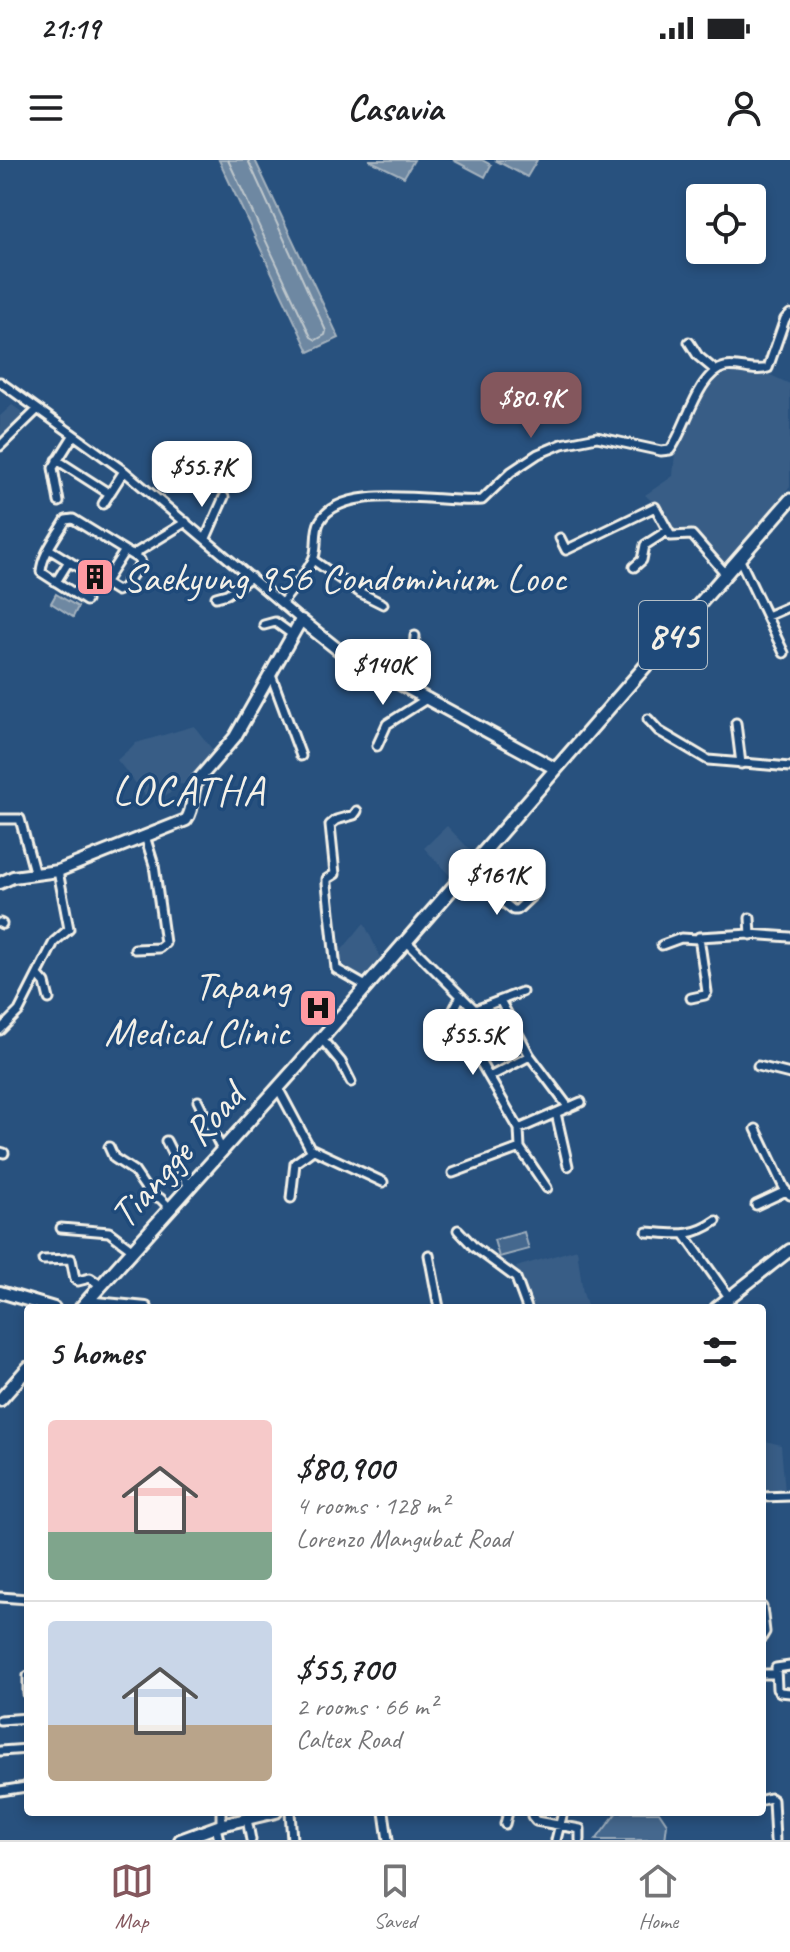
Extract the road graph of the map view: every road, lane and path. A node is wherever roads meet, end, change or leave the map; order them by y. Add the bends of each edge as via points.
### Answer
1 (790, 314) edge
2 (689, 342) dead end
3 (716, 371) junction
4 (0, 382) edge
5 (37, 410) junction
6 (73, 436) junction
7 (0, 446) edge
8 (57, 460) junction
9 (124, 471) junction
10 (110, 494) junction
11 (224, 497) dead end
12 (790, 500) edge
13 (59, 502) dead end
14 (103, 504) dead end
15 (186, 522) junction
16 (667, 531) junction
17 (206, 538) junction
18 (560, 538) dead end
19 (49, 549) junction
20 (124, 552) junction
21 (134, 554) junction
22 (739, 558) junction
23 (313, 560) junction
24 (69, 561) junction
25 (634, 567) dead end
26 (726, 574) junction
27 (251, 577) junction
28 (56, 582) junction
29 (104, 583) junction
30 (216, 597) dead end
31 (86, 601) dead end
32 (282, 603) junction
33 (383, 604) dead end
34 (790, 606) edge
35 (767, 616) junction
36 (301, 620) junction
37 (264, 625) dead end
38 (293, 635) junction
39 (415, 636) dead end
40 (784, 653) dead end
41 (271, 675) junction
42 (406, 687) junction
43 (428, 698) junction
44 (648, 719) dead end
45 (736, 723) dead end
46 (377, 746) dead end
47 (301, 756) dead end
48 (741, 764) junction
49 (790, 767) edge
50 (556, 769) junction
51 (357, 811) dead end
52 (0, 819) edge
53 (145, 836) junction
54 (58, 871) junction
55 (466, 872) junction
56 (35, 875) junction
57 (0, 883) edge
58 (534, 894) dead end
59 (750, 918) dead end
60 (751, 935) junction
61 (790, 937) edge
62 (698, 939) junction
63 (406, 941) junction
64 (662, 945) dead end
65 (135, 949) dead end
66 (38, 975) junction
67 (366, 986) junction
68 (522, 992) dead end
69 (461, 996) junction
70 (691, 998) dead end
71 (49, 999) dead end
72 (501, 1002) junction
73 (0, 1030) edge
74 (321, 1038) junction
75 (530, 1056) junction
76 (758, 1066) dead end
77 (790, 1074) edge
78 (491, 1076) junction
79 (351, 1082) dead end
80 (278, 1088) junction
81 (198, 1101) dead end
82 (581, 1102) dead end
83 (569, 1108) junction
84 (556, 1113) junction
85 (519, 1129) junction
86 (756, 1129) dead end
87 (166, 1141) dead end
88 (109, 1147) dead end
89 (520, 1148) junction
90 (222, 1150) junction
91 (313, 1150) junction
92 (568, 1166) dead end
93 (453, 1173) dead end
94 (383, 1182) dead end
95 (189, 1187) junction
96 (547, 1188) dead end
97 (788, 1193) edge
98 (291, 1198) dead end
99 (756, 1205) dead end
100 (170, 1208) junction
101 (716, 1221) dead end
102 (61, 1228) dead end
103 (458, 1230) dead end
104 (647, 1232) dead end
105 (685, 1235) junction
106 (133, 1250) junction
107 (790, 1250) edge
108 (429, 1255) dead end
109 (43, 1260) dead end
110 (102, 1286) junction
111 (0, 1292) edge
112 (729, 1297) junction
113 (40, 1304) edge
114 (85, 1304) edge
115 (438, 1304) edge
116 (526, 1304) edge
117 (721, 1304) edge
118 (24, 1373) edge
119 (0, 1400) edge
120 (790, 1496) edge
121 (766, 1497) edge
122 (0, 1597) edge
123 (24, 1599) edge
124 (790, 1666) edge
125 (766, 1674) edge
126 (775, 1674) junction
127 (790, 1693) edge
128 (24, 1718) edge
129 (0, 1720) edge
130 (24, 1749) edge
131 (0, 1751) edge
132 (24, 1787) edge
133 (0, 1791) edge
134 (766, 1799) edge
135 (220, 1816) edge
136 (259, 1816) edge
137 (290, 1816) edge
138 (385, 1816) edge
139 (507, 1816) edge
140 (532, 1816) edge
141 (562, 1816) edge
142 (247, 1819) junction
143 (505, 1824) dead end
144 (560, 1825) junction
145 (218, 1826) junction
146 (180, 1840) edge
147 (219, 1840) edge
148 (251, 1840) edge
149 (292, 1840) edge
150 (388, 1840) edge
151 (556, 1840) edge
152 (580, 1840) edge
153 (775, 1840) edge

1 - 3 street via 768,368
2 - 3 street
3 - 23 street via 670,450 582,438 538,454 482,500 394,495 345,503 319,522
4 - 5 street
5 - 6 street
5 - 7 street
6 - 8 street
6 - 9 street
8 - 10 street
8 - 13 street via 53,470
9 - 10 street
9 - 15 street
10 - 14 street
11 - 17 street
12 - 22 main road, Tiangge Road / 845
15 - 17 street
15 - 21 street
16 - 18 street via 655,507 566,550
16 - 25 street via 645,545 642,560
16 - 26 street via 673,537 692,535
17 - 27 street
19 - 20 street via 70,519
19 - 24 street
19 - 28 street via 40,568
20 - 21 street
20 - 29 street
21 - 29 street via 141,563 120,590
22 - 26 main road, Tiangge Road / 845
22 - 35 street
23 - 32 street
23 - 33 street
24 - 28 street
24 - 29 street
26 - 50 main road, Tiangge Road / 845
27 - 30 street
27 - 32 street
28 - 31 street
32 - 36 street
34 - 35 street
35 - 40 street
36 - 38 street
36 - 42 street via 341,652
37 - 38 street via 275,622
38 - 41 street
39 - 42 street
41 - 47 street
41 - 53 street via 235,737 197,781 188,817
42 - 43 street
43 - 46 street via 387,724
43 - 50 street
44 - 48 street via 699,757
45 - 48 street
48 - 49 street
50 - 55 main road, Tiangge Road / 845
51 - 67 street via 330,825 335,874 327,884 336,969
52 - 56 street via 20,819
53 - 54 street
53 - 65 street via 165,943
54 - 56 street
54 - 66 street via 69,929 54,942
55 - 58 street via 515,910
55 - 63 main road, Tiangge Road / 845
56 - 57 street
59 - 60 street
60 - 61 street
60 - 62 street
62 - 64 street
62 - 70 street via 707,992
63 - 67 main road, Tiangge Road / 845
63 - 69 street
66 - 71 street
66 - 73 street via 19,1011
67 - 74 main road, Tiangge Road / 845
68 - 72 street
69 - 72 street via 477,1011
69 - 78 street via 448,1016
72 - 75 street
74 - 79 street
74 - 80 main road, Tiangge Road / 845
75 - 78 street
75 - 83 street
76 - 77 street
78 - 85 street
80 - 90 main road, Tiangge Road / 845
80 - 91 street
81 - 90 street
82 - 83 street
83 - 84 street
84 - 85 street
84 - 92 street
85 - 89 street
86 - 97 street
87 - 95 street
88 - 100 street via 151,1196
89 - 93 street
89 - 96 street
90 - 95 main road, Tiangge Road / 845
91 - 94 street
91 - 98 street via 295,1163
95 - 100 main road, Tiangge Road / 845
97 - 99 street
100 - 106 main road, Tiangge Road / 845
101 - 105 street
102 - 106 street via 109,1232
103 - 116 street via 516,1278
104 - 105 street
105 - 112 street
106 - 110 main road, Tiangge Road / 845
107 - 112 street
108 - 115 street
109 - 110 street via 71,1259 75,1279 90,1278
110 - 114 main road, Tiangge Road / 845
111 - 113 street
112 - 117 street
118 - 119 main road
120 - 121 street
122 - 123 street
124 - 126 street via 776,1668
125 - 126 street
126 - 127 street via 777,1689
128 - 129 street
130 - 131 street
132 - 133 street
134 - 153 street via 773,1800
135 - 145 street
136 - 142 street
137 - 149 street
138 - 150 street
139 - 143 street
140 - 144 street
141 - 144 street
142 - 145 street
142 - 148 street
144 - 151 street
144 - 152 street via 580,1829
145 - 146 street
145 - 147 street

